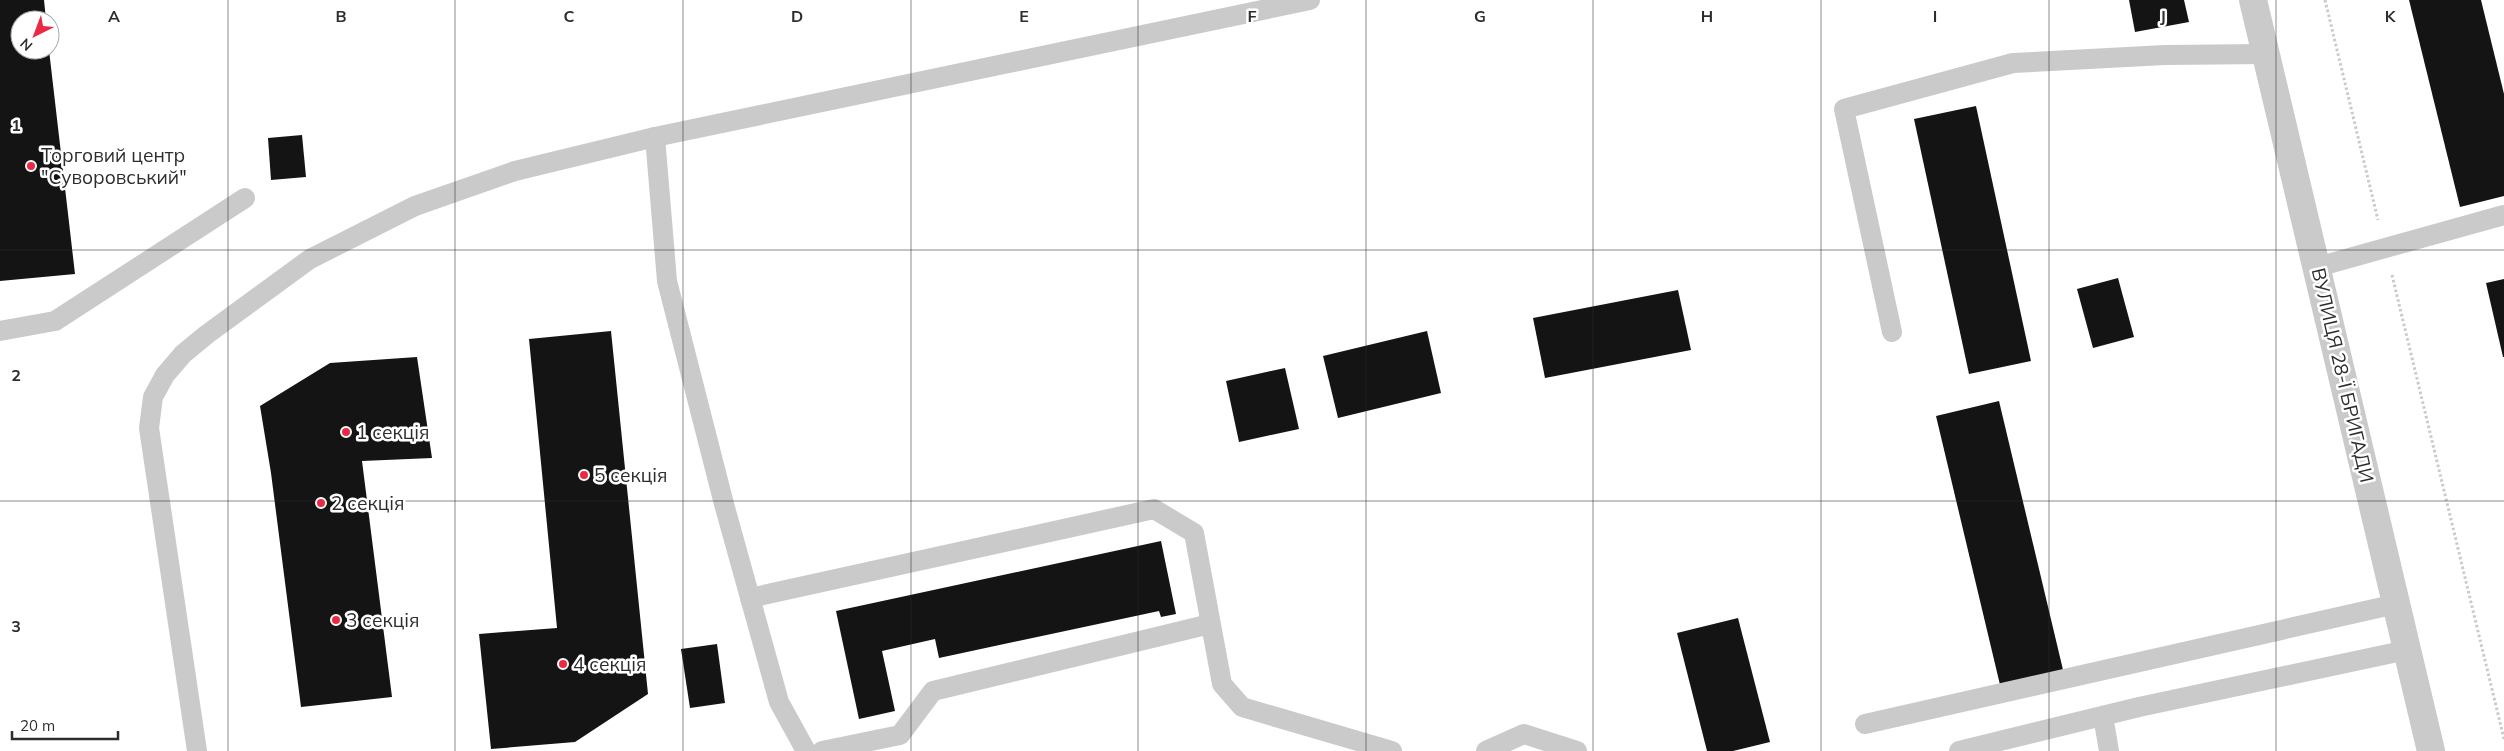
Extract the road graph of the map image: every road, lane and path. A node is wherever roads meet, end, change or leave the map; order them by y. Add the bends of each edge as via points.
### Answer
1 (1310, 0) edge
2 (2253, 0) edge
3 (2325, 0) edge
4 (2266, 54) junction
5 (655, 137) junction
6 (245, 198) dead end
7 (2504, 215) edge
8 (2385, 249) junction
9 (2317, 267) junction
10 (0, 330) edge
11 (1892, 332) dead end
12 (750, 598) junction
13 (2396, 604) junction
14 (1210, 624) junction
15 (2407, 650) junction
16 (2103, 716) junction
17 (1865, 724) dead end
18 (2424, 724) junction
19 (2504, 738) edge
20 (197, 751) edge
21 (806, 751) edge
22 (822, 751) edge
23 (1392, 751) edge
24 (1486, 751) edge
25 (1577, 751) edge
26 (1959, 751) edge
27 (2109, 751) edge
28 (2412, 751) edge
29 (2431, 751) edge

1 - 5 lane
2 - 4 street, ВУЛИЦЯ 28-Ї БРИГАДИ
3 - 8 path
4 - 9 street, ВУЛИЦЯ 28-Ї БРИГАДИ
4 - 11 lane via 2165,55 2014,63 1844,109
5 - 12 lane via 666,280
5 - 20 lane via 515,171 414,206 310,259 206,335 165,375 153,397 149,428
6 - 10 lane via 55,321
7 - 8 lane
8 - 9 lane
8 - 19 path
9 - 13 street, ВУЛИЦЯ 28-Ї БРИГАДИ
12 - 14 lane via 1154,508 1194,533
12 - 21 lane via 779,702
13 - 15 street, ВУЛИЦЯ 28-Ї БРИГАДИ
13 - 17 lane
14 - 22 lane via 933,691 900,735
14 - 23 lane via 1222,684 1242,707
15 - 16 lane
15 - 18 street, ВУЛИЦЯ 28-Ї БРИГАДИ
16 - 26 lane
16 - 27 lane
18 - 28 street
18 - 29 street, ВУЛИЦЯ 28-Ї БРИГАДИ
24 - 25 lane via 1524,734

